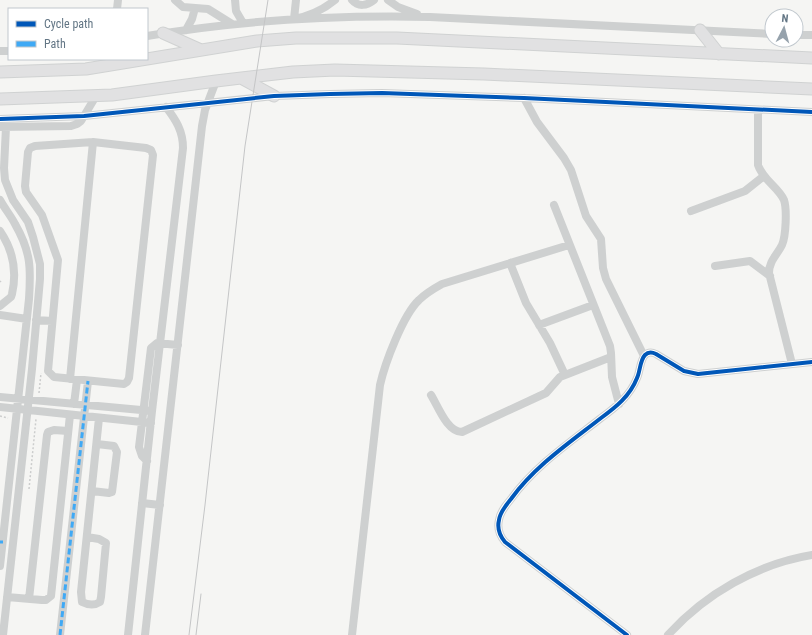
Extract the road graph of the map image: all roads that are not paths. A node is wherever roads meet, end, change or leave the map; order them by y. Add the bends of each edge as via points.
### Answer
1 (175, 0) edge
2 (235, 0) edge
3 (296, 0) edge
4 (335, 0) edge
5 (352, 0) edge
6 (374, 0) edge
7 (388, 0) edge
8 (195, 8) junction
9 (430, 17) junction
10 (294, 19) junction
11 (243, 23) junction
12 (232, 24) junction
13 (186, 30) junction
14 (700, 30) junction
15 (164, 33) junction
16 (764, 34) edge
17 (148, 36) edge
18 (201, 50) junction
19 (719, 54) junction
20 (812, 58) edge
21 (148, 59) edge
22 (140, 60) edge
23 (0, 72) edge
24 (241, 78) junction
25 (216, 80) junction
26 (812, 89) edge
27 (96, 96) junction
28 (274, 96) junction
29 (524, 98) junction
30 (0, 99) edge
31 (208, 103) junction
32 (166, 107) junction
33 (758, 110) junction
34 (812, 112) edge
35 (84, 116) junction
36 (0, 119) edge
37 (3, 127) edge
38 (93, 142) junction
39 (764, 176) junction
40 (3, 188) edge
41 (0, 200) edge
42 (554, 205) dead end
43 (691, 211) dead end
44 (0, 231) edge
45 (569, 245) junction
46 (510, 263) junction
47 (715, 266) dead end
48 (770, 276) junction
49 (593, 305) junction
50 (0, 306) edge
51 (0, 315) edge
52 (27, 319) junction
53 (36, 320) junction
54 (52, 321) junction
55 (539, 325) junction
56 (160, 344) junction
57 (178, 346) junction
58 (644, 356) junction
59 (611, 357) junction
60 (812, 362) edge
61 (792, 364) junction
62 (565, 375) junction
63 (73, 379) junction
64 (88, 381) junction
65 (431, 395) dead end
66 (0, 397) edge
67 (18, 398) junction
68 (28, 400) junction
69 (74, 404) junction
70 (619, 404) junction
71 (86, 405) junction
72 (0, 408) edge
73 (17, 409) junction
74 (27, 410) junction
75 (144, 410) junction
76 (152, 411) junction
77 (70, 415) junction
78 (84, 416) junction
79 (99, 418) junction
80 (142, 422) junction
81 (151, 423) junction
82 (68, 431) junction
83 (97, 444) junction
84 (147, 461) junction
85 (92, 491) junction
86 (142, 503) junction
87 (160, 505) junction
88 (87, 537) junction
89 (1, 542) edge
90 (812, 555) edge
91 (0, 566) edge
92 (7, 596) junction
93 (29, 599) junction
94 (3, 635) edge
95 (60, 635) edge
96 (128, 635) edge
97 (146, 635) edge
98 (352, 635) edge
99 (628, 635) edge
100 (668, 635) edge

1 - 8 street via 183,7
2 - 11 street via 236,11
3 - 10 street
4 - 10 street via 313,14
5 - 6 street via 362,5
7 - 9 street via 406,10
8 - 12 street via 208,9
8 - 13 street
9 - 10 street
9 - 14 street
10 - 11 street
11 - 12 street
12 - 13 street
13 - 15 street
14 - 16 street
14 - 19 main road
15 - 17 street
15 - 18 main road
18 - 19 main road via 288,38 339,38
18 - 21 main road
19 - 20 main road
22 - 23 main road via 86,69
24 - 25 main road
24 - 26 main road via 335,70
24 - 28 main road
25 - 27 main road
25 - 31 street
27 - 30 main road
27 - 35 street
28 - 29 street via 382,93
28 - 31 street
29 - 33 street
29 - 58 street via 537,122 568,163 586,216 602,239 606,279
31 - 32 street
31 - 57 street via 202,126
32 - 35 street
32 - 56 street via 182,134 183,148
33 - 34 street
33 - 39 street via 758,161 759,169
35 - 36 street
35 - 37 street via 78,124 71,126
37 - 40 street via 6,145
38 - 54 street via 35,146 28,152 26,192 42,215 58,260
38 - 63 street
38 - 64 street via 146,148 151,150 153,155 129,378 127,382 119,384
39 - 43 street via 745,191
39 - 48 street via 782,196 785,204 785,236 771,264
40 - 53 street via 28,222 38,251 40,279
41 - 52 street via 20,233 29,257
42 - 45 street
44 - 50 street via 10,249 14,289 11,297
45 - 46 street
45 - 49 street
46 - 55 street via 525,300
46 - 98 street via 442,284 429,291 409,312 402,326 384,369 380,389
47 - 48 street via 748,261
48 - 61 street
49 - 55 street
49 - 59 street via 610,346
51 - 52 street
52 - 67 street
53 - 54 street
53 - 68 street
54 - 63 street via 48,371 54,377
55 - 62 street
56 - 57 street
56 - 75 street via 155,344 150,351
56 - 76 street
57 - 87 street
58 - 61 street via 653,353 684,371 698,374
58 - 70 street via 633,387
59 - 62 street
59 - 70 street via 612,377
60 - 61 street
62 - 65 street via 546,393 462,432 449,426
63 - 64 street
63 - 69 street
64 - 71 street
66 - 67 street
67 - 68 street
67 - 73 street
68 - 69 street
68 - 74 street
69 - 71 street
70 - 99 street via 538,468 504,508 498,525 505,542
71 - 75 street
71 - 78 street
72 - 73 street
73 - 74 street
73 - 89 street
74 - 77 street
74 - 92 street
75 - 76 street
75 - 80 street
76 - 81 street
77 - 78 street
77 - 82 street
78 - 79 street
78 - 95 street
79 - 80 street
79 - 83 street
80 - 81 street
80 - 84 street via 139,447
81 - 84 street
82 - 93 street via 54,430 47,435
82 - 93 street via 51,596 46,600
83 - 85 street
83 - 85 street via 114,446 117,452 112,492
84 - 86 street
85 - 88 street
86 - 87 street
86 - 96 street
87 - 97 street
88 - 88 street via 81,598 82,602 93,605 100,602 106,544 99,539
89 - 91 street
90 - 100 street via 778,563 730,585 687,615
92 - 93 street
92 - 94 street

